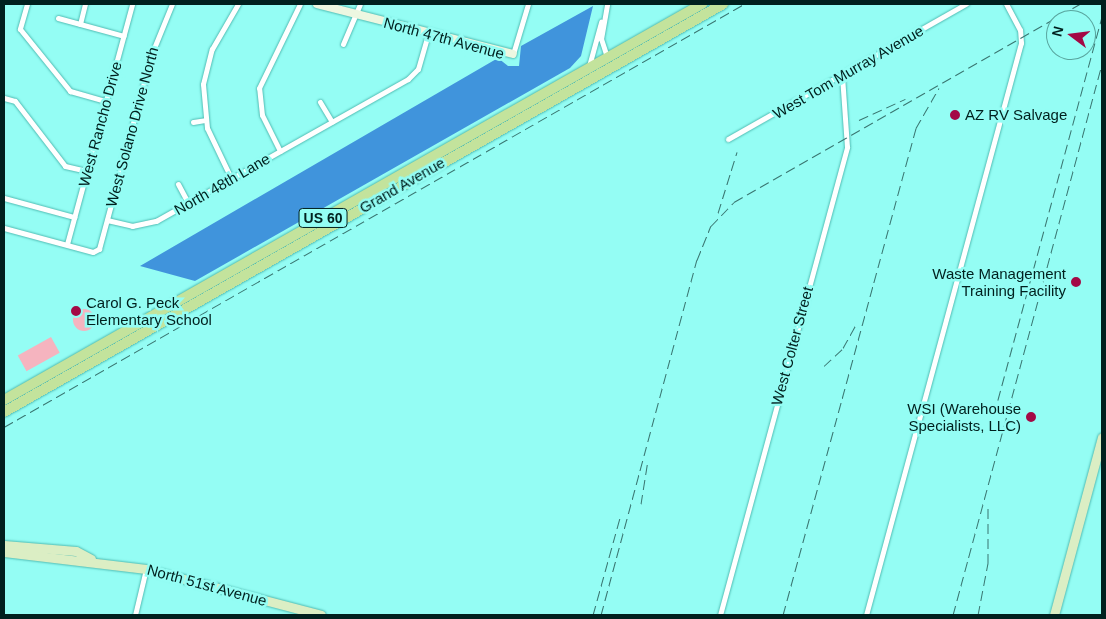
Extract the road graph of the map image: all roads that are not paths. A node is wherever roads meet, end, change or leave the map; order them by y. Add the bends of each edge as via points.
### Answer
1 (27, 4) edge
2 (85, 4) edge
3 (132, 4) edge
4 (172, 4) edge
5 (238, 4) edge
6 (300, 4) edge
7 (317, 4) edge
8 (360, 4) edge
9 (528, 4) edge
10 (607, 4) edge
11 (702, 4) edge
12 (723, 4) edge
13 (966, 4) edge
14 (1006, 4) edge
15 (357, 15) junction
16 (58, 18) dead end
17 (603, 20) junction
18 (80, 24) junction
19 (428, 34) junction
20 (124, 36) junction
21 (343, 44) dead end
22 (513, 54) joint
23 (607, 57) junction
24 (590, 66) junction
25 (842, 75) junction
26 (564, 93) junction
27 (4, 98) edge
28 (106, 100) junction
29 (320, 102) dead end
30 (205, 120) junction
31 (193, 122) dead end
32 (332, 122) junction
33 (728, 139) dead end
34 (280, 151) junction
35 (87, 171) junction
36 (231, 178) junction
37 (178, 184) dead end
38 (4, 198) edge
39 (188, 203) junction
40 (74, 217) junction
41 (107, 220) junction
42 (4, 228) edge
43 (67, 244) junction
44 (4, 400) edge
45 (4, 412) edge
46 (1102, 437) edge
47 (4, 545) edge
48 (4, 552) edge
49 (92, 559) junction
50 (146, 569) junction
51 (305, 613) edge
52 (135, 615) edge
53 (321, 615) edge
54 (720, 615) edge
55 (866, 615) edge
56 (1054, 615) edge

1 - 28 street via 20,29 70,91
2 - 18 street
3 - 20 street, West Rancho Drive
4 - 41 street, West Solano Drive North via 152,53
5 - 30 street via 206,66
6 - 34 street via 259,88 262,115
7 - 15 street, North 47th Avenue
8 - 15 street
9 - 22 street
10 - 17 street
11 - 23 highway, Grand Avenue / US 60
12 - 26 highway, Grand Avenue / US 60
13 - 25 street, West Tom Murray Avenue
14 - 55 street via 1020,30 1021,43
15 - 19 street, North 47th Avenue
15 - 21 street
16 - 18 street
17 - 23 street via 602,43
17 - 24 street
18 - 20 street
19 - 22 street, North 47th Avenue
19 - 32 street, North 48th Lane via 413,75
20 - 28 street, West Rancho Drive
23 - 24 highway, Grand Avenue / US 60
23 - 26 highway via 603,65
24 - 44 highway, Grand Avenue / US 60
25 - 33 street, West Tom Murray Avenue
25 - 54 street, West Colter Street via 847,147
26 - 45 highway, Grand Avenue / US 60
27 - 35 street via 15,101 65,166
28 - 35 street, West Rancho Drive
29 - 32 street
30 - 31 street
30 - 36 street
32 - 34 street, North 48th Lane
34 - 36 street, North 48th Lane
35 - 40 street, West Rancho Drive
36 - 39 street, North 48th Lane
37 - 39 street
38 - 40 street
39 - 41 street, North 48th Lane via 148,224
40 - 43 street, West Rancho Drive
41 - 43 street, West Solano Drive North via 96,251
42 - 43 street
46 - 56 main road
47 - 49 main road, North 51st Avenue via 76,551
48 - 49 main road, North 51st Avenue
49 - 50 main road, North 51st Avenue
50 - 51 main road, North 51st Avenue
50 - 52 street
51 - 53 main road, North 51st Avenue

